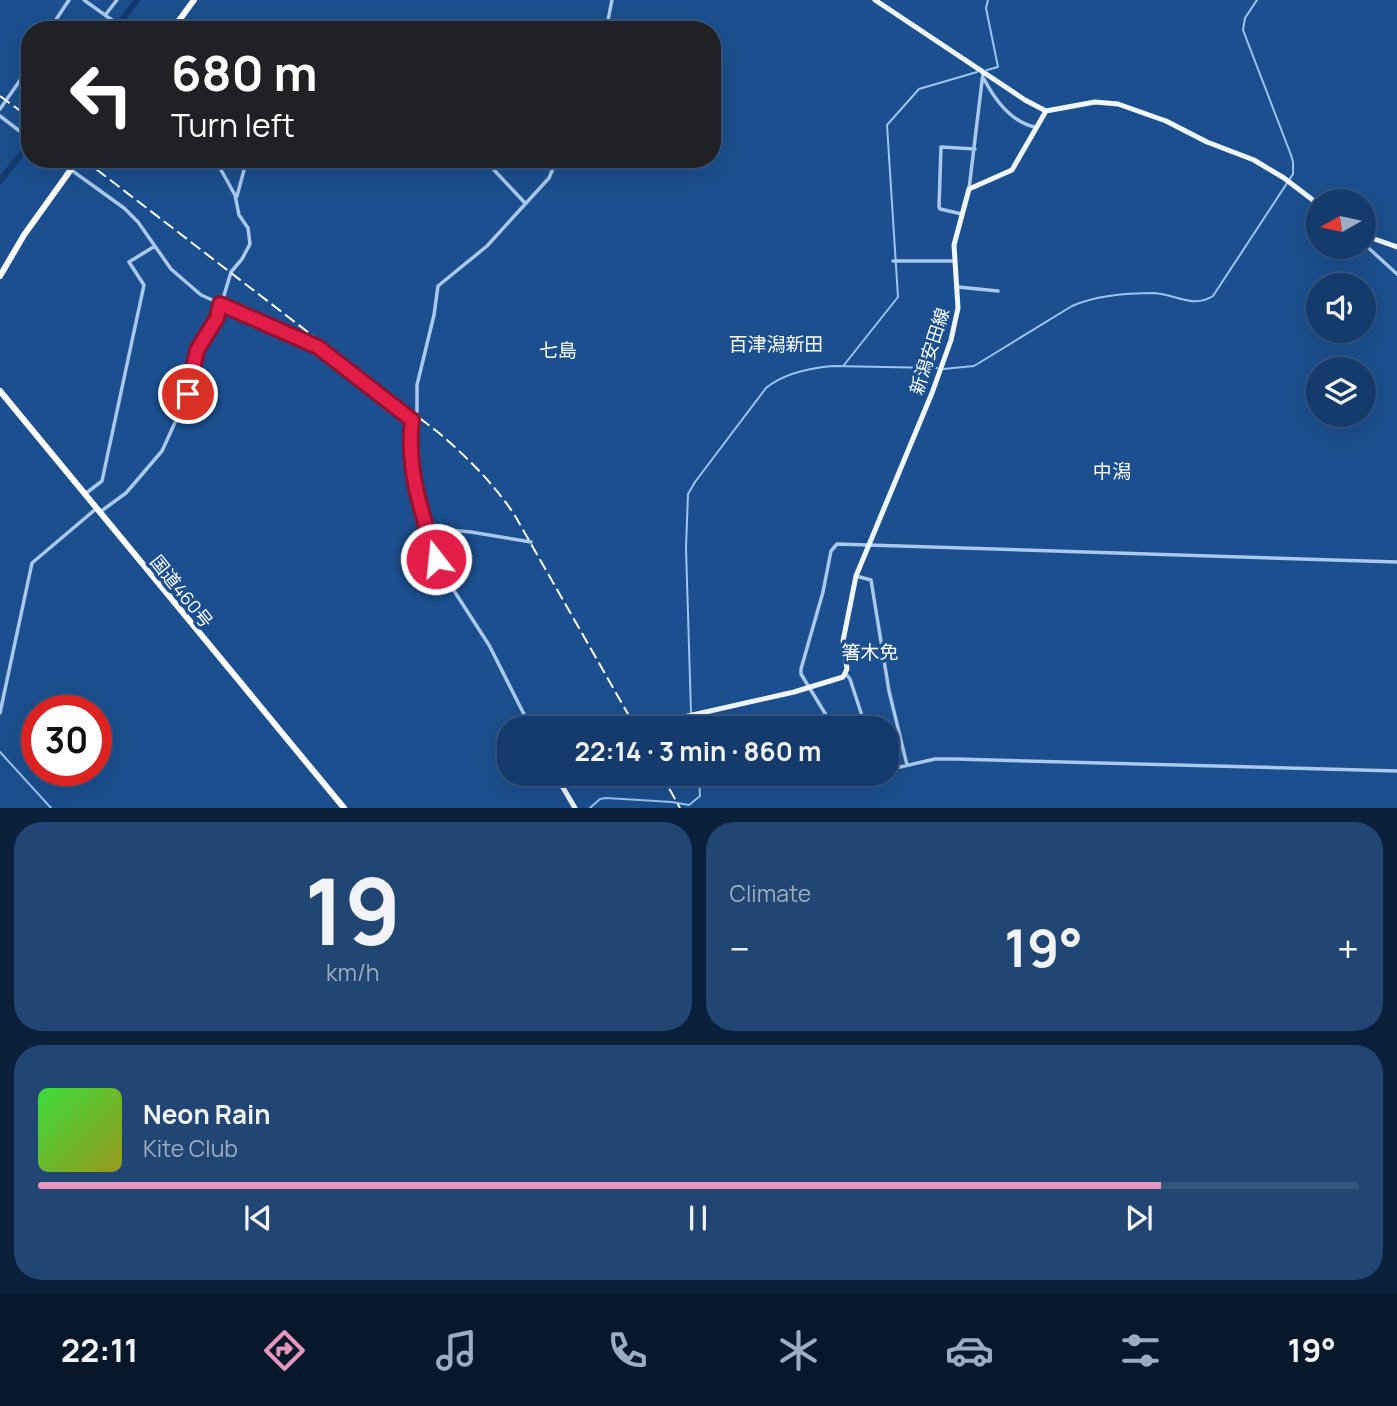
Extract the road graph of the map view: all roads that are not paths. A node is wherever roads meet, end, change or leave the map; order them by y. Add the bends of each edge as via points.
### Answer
1 (69, 0) edge
2 (84, 0) edge
3 (117, 0) edge
4 (194, 0) edge
5 (612, 0) edge
6 (875, 0) edge
7 (107, 15) junction
8 (55, 21) edge
9 (115, 21) edge
10 (179, 21) edge
11 (608, 21) edge
12 (983, 74) junction
13 (21, 79) edge
14 (0, 109) edge
15 (1046, 111) junction
16 (0, 116) edge
17 (1035, 127) junction
18 (21, 132) edge
19 (975, 149) junction
20 (69, 168) edge
21 (72, 168) edge
22 (220, 168) edge
23 (244, 168) edge
24 (553, 168) edge
25 (494, 170) dead end
26 (969, 189) junction
27 (1306, 195) edge
28 (236, 198) junction
29 (525, 203) junction
30 (964, 214) junction
31 (1376, 239) edge
32 (155, 246) junction
33 (1397, 247) edge
34 (1376, 255) edge
35 (895, 261) dead end
36 (955, 261) junction
37 (1397, 274) edge
38 (0, 276) edge
39 (958, 286) junction
40 (998, 291) dead end
41 (220, 304) junction
42 (0, 391) edge
43 (412, 420) junction
44 (85, 494) junction
45 (99, 510) junction
46 (427, 528) junction
47 (531, 542) dead end
48 (868, 545) junction
49 (1397, 562) edge
50 (856, 576) junction
51 (846, 674) junction
52 (809, 687) junction
53 (0, 713) edge
54 (525, 716) edge
55 (688, 716) edge
56 (827, 716) edge
57 (862, 716) edge
58 (907, 765) junction
59 (899, 767) edge
60 (1397, 771) edge
61 (562, 786) edge
62 (344, 807) edge
63 (575, 807) edge

1 - 8 street
2 - 7 street
3 - 7 street
4 - 10 highway
5 - 11 street
6 - 12 main road via 890,6
7 - 9 street
12 - 15 main road
12 - 17 street via 989,89 1011,115
12 - 19 street
13 - 14 street
15 - 17 main road
15 - 27 main road via 1095,102 1118,104 1254,160
16 - 18 street
17 - 26 main road via 1012,170
19 - 26 street
19 - 30 street via 941,146 939,207
20 - 32 street via 116,201
21 - 38 highway, bridge
22 - 28 street
23 - 28 street
24 - 29 street
25 - 29 street
26 - 30 main road, 新潟安田線
28 - 41 street via 250,244 231,272
29 - 43 street via 481,252 438,286
30 - 36 main road, 新潟安田線 via 954,245
31 - 33 main road
32 - 41 street via 194,290
32 - 44 street via 129,262 144,285 103,481
34 - 37 street
35 - 36 street
36 - 39 main road, 新潟安田線
39 - 40 street
39 - 48 main road, 新潟安田線 via 958,308 945,358
41 - 43 street via 318,347
41 - 45 street via 217,318 197,350 188,394 162,451 126,493
42 - 44 highway, 国道460号
43 - 46 street via 412,470
44 - 45 highway, 国道460号
45 - 53 street via 33,560 27,570
45 - 62 highway, 国道460号
46 - 47 street
46 - 54 street via 438,566 489,645
48 - 49 street
48 - 50 main road, 新潟安田線
48 - 52 street via 832,547 801,668
50 - 51 main road, 新潟安田線 via 843,641
50 - 58 street via 871,580 889,691
51 - 52 main road
51 - 57 street
52 - 55 main road
52 - 56 street
58 - 59 street
58 - 60 street via 956,759
61 - 63 main road

